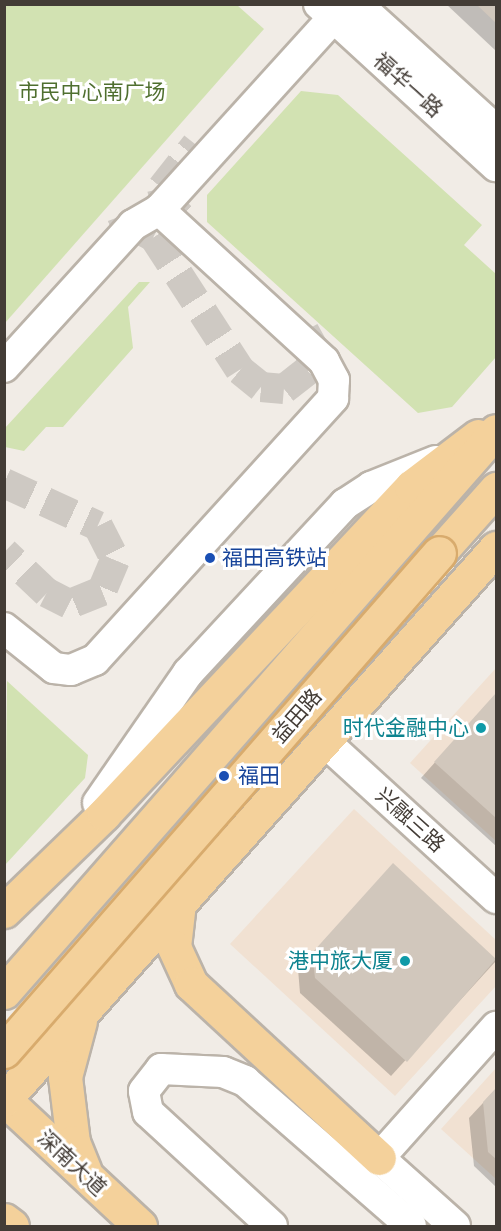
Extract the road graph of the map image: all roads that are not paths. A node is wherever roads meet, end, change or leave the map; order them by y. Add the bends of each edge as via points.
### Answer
1 (336, 9) edge
2 (299, 56) junction
3 (496, 130) edge
4 (196, 145) tunnel mouth
5 (496, 166) edge
6 (159, 210) junction
7 (4, 367) edge
8 (496, 423) edge
9 (496, 431) edge
10 (490, 501) edge
11 (495, 552) edge
12 (4, 628) edge
13 (324, 741) junction
14 (496, 898) edge
15 (179, 903) junction
16 (4, 911) edge
17 (4, 992) edge
18 (87, 1007) junction
19 (496, 1027) edge
20 (4, 1051) edge
21 (5, 1099) edge
22 (379, 1158) junction
23 (88, 1178) junction
24 (140, 1227) edge
25 (272, 1227) edge
26 (411, 1227) edge
27 (455, 1227) edge

1 - 2 street
1 - 3 street, 福华一路
1 - 5 street, 福华一路
2 - 4 street via 260,77
2 - 6 street
6 - 7 street via 133,225
6 - 12 street via 324,361 334,380 333,398 95,660 71,670 54,668
8 - 16 main road via 411,487 104,814
9 - 17 main road, 益田路
10 - 20 main road, 益田路, bridge via 439,553
11 - 13 main road
13 - 14 street, 兴融三路
13 - 15 main road
15 - 18 main road
15 - 22 main road via 174,947 191,984
18 - 21 main road
18 - 23 main road via 71,1041 64,1077 73,1142
19 - 22 street
21 - 23 main road, 深南大道
22 - 27 street
23 - 24 main road, 深南大道
25 - 26 street via 148,1112 144,1091 161,1069 223,1072 245,1081

